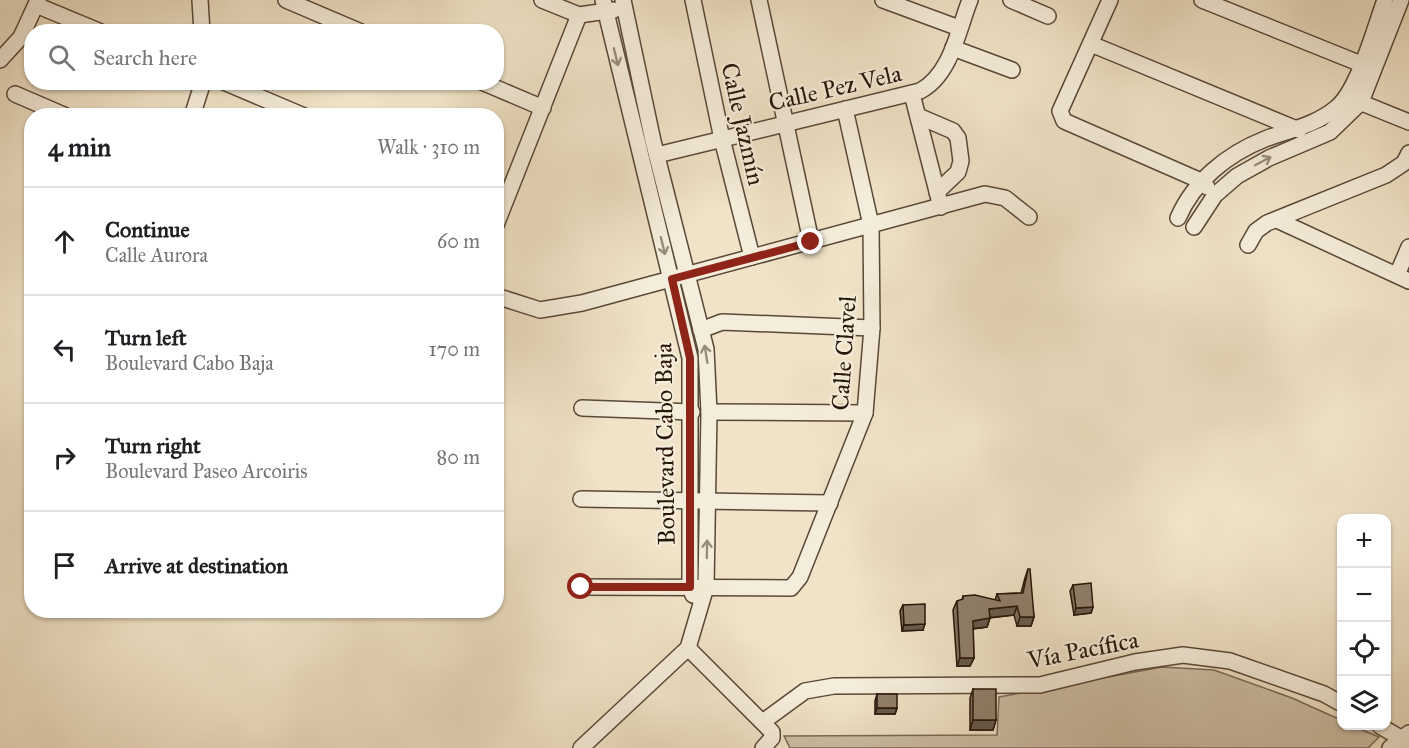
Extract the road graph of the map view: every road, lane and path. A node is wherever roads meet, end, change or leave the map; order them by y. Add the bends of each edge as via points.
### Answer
1 (200, 0) edge
2 (286, 0) edge
3 (542, 0) edge
4 (693, 0) edge
5 (759, 0) edge
6 (970, 0) edge
7 (1011, 0) edge
8 (1110, 0) edge
9 (1202, 0) edge
10 (1385, 0) edge
11 (1401, 0) edge
12 (37, 2) edge
13 (892, 2) edge
14 (624, 4) edge
15 (604, 6) edge
16 (579, 15) junction
17 (1048, 16) dead end
18 (27, 24) edge
19 (84, 24) edge
20 (202, 24) edge
21 (342, 24) edge
22 (959, 28) junction
23 (24, 30) edge
24 (1091, 44) junction
25 (953, 48) junction
26 (0, 60) edge
27 (1368, 67) junction
28 (1012, 70) dead end
29 (200, 90) edge
30 (243, 90) edge
31 (501, 90) edge
32 (15, 94) dead end
33 (912, 94) junction
34 (1346, 96) junction
35 (1361, 102) junction
36 (47, 108) edge
37 (194, 108) edge
38 (285, 108) edge
39 (543, 108) junction
40 (845, 109) junction
41 (918, 116) junction
42 (1409, 122) edge
43 (784, 123) junction
44 (1298, 128) junction
45 (722, 139) junction
46 (1307, 142) junction
47 (637, 144) junction
48 (655, 148) junction
49 (1409, 153) edge
50 (1201, 181) junction
51 (504, 193) edge
52 (1215, 195) junction
53 (939, 199) junction
54 (1029, 217) dead end
55 (1178, 218) dead end
56 (1276, 220) junction
57 (871, 225) junction
58 (1194, 227) dead end
59 (811, 242) junction
60 (1248, 245) dead end
61 (1409, 247) edge
62 (753, 257) junction
63 (679, 277) junction
64 (1403, 278) edge
65 (504, 299) edge
66 (872, 328) junction
67 (701, 330) junction
68 (582, 408) dead end
69 (692, 412) junction
70 (709, 412) junction
71 (865, 413) junction
72 (581, 499) dead end
73 (690, 500) junction
74 (707, 501) junction
75 (830, 503) junction
76 (581, 587) dead end
77 (698, 587) junction
78 (688, 648) junction
79 (1337, 702) edge
80 (764, 721) junction
81 (603, 729) junction
82 (1386, 730) edge
83 (1402, 741) edge
84 (581, 748) edge
85 (596, 748) edge
86 (763, 748) edge

1 - 20 street
2 - 21 street
3 - 16 street
4 - 45 street, Calle Jazmín
5 - 43 street
6 - 22 street, Calle Pez Vela
7 - 17 street
8 - 24 street
9 - 27 street
10 - 27 street
11 - 27 street
12 - 18 street
12 - 19 street
13 - 22 street
14 - 15 street
14 - 48 street, Boulevard Cabo Baja
15 - 16 street
15 -> 47 street, Boulevard Cabo Baja
16 - 39 street
22 - 25 street, Calle Pez Vela
23 - 26 street
24 - 44 street
24 - 50 street via 1060,111 1064,121
25 - 28 street
25 - 33 street, Calle Pez Vela via 932,85
27 - 34 street
27 - 35 street
29 - 37 street
30 - 38 street
31 - 39 street
32 - 36 street
33 - 40 street, Calle Pez Vela
33 - 41 street
34 - 35 street
34 - 44 street via 1338,107
35 - 42 street
35 - 46 street via 1330,132
39 - 51 street
40 - 43 street, Calle Pez Vela
40 - 57 street, Calle Clavel
41 - 53 street
41 - 53 street via 953,131 958,138 958,172
43 - 45 street, Calle Pez Vela
43 - 59 street
44 - 46 street
44 - 50 street via 1240,152
45 - 48 street, Calle Pez Vela
45 - 62 street, Calle Jazmín
52 -> 46 street via 1269,158
47 - 48 street, Calle Pez Vela
47 -> 63 street, Boulevard Cabo Baja
48 - 63 street, Boulevard Cabo Baja
49 - 56 street via 1404,163 1386,175
50 - 52 street
50 - 55 street
52 - 58 street
53 - 54 street via 995,194
53 - 57 street
56 - 60 street via 1256,231
56 - 64 street
57 - 59 street
57 - 66 street, Calle Clavel
59 - 62 street
61 - 64 street
62 - 63 street
63 - 65 street via 540,310
63 - 67 street, Boulevard Cabo Baja
63 - 69 street, Boulevard Cabo Baja via 690,358
66 - 67 street via 722,322
66 - 71 street, Calle Clavel
70 -> 67 street, Boulevard Cabo Baja via 708,362
68 - 69 street
69 - 73 street, Boulevard Cabo Baja
70 - 71 street
70 - 74 street, Boulevard Cabo Baja
71 - 75 street, Calle Clavel
72 - 73 street
73 - 74 street
73 - 77 street, Boulevard Cabo Baja
74 - 75 street
77 -> 74 street, Boulevard Cabo Baja
75 - 77 street, Calle Clavel via 800,578 790,588
76 - 77 street
77 - 78 street, Boulevard Cabo Baja via 696,629
78 - 80 street
78 - 81 street, Boulevard Cabo Baja
79 - 80 street, Vía Pacífica via 1230,661 1183,655 1135,662 1040,685 834,686 805,691
80 - 86 street via 773,736
81 - 84 street, Boulevard Cabo Baja
81 - 85 street
82 - 83 street

